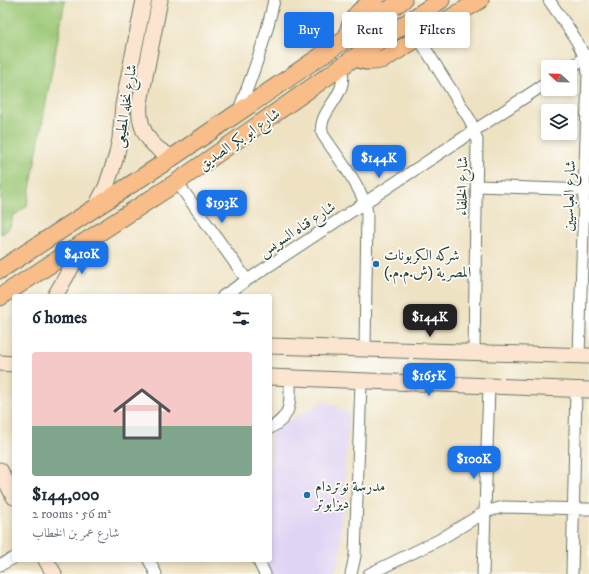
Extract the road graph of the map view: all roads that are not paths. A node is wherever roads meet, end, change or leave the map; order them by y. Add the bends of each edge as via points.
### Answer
1 (144, 0) edge
2 (160, 0) edge
3 (274, 0) edge
4 (375, 0) edge
5 (441, 0) edge
6 (480, 0) edge
7 (549, 0) edge
8 (399, 3) edge
9 (359, 12) edge
10 (386, 12) edge
11 (460, 12) edge
12 (342, 41) edge
13 (405, 46) edge
14 (425, 48) edge
15 (587, 56) edge
16 (355, 57) junction
17 (577, 63) edge
18 (341, 68) junction
19 (541, 87) edge
20 (238, 112) junction
21 (474, 130) junction
22 (172, 157) junction
23 (177, 182) junction
24 (477, 186) junction
25 (587, 190) edge
26 (365, 202) junction
27 (95, 208) junction
28 (81, 243) junction
29 (0, 270) edge
30 (247, 280) junction
31 (55, 294) edge
32 (226, 294) edge
33 (0, 297) edge
34 (272, 346) edge
35 (365, 349) junction
36 (474, 352) junction
37 (584, 356) edge
38 (0, 363) edge
39 (12, 364) edge
40 (272, 378) edge
41 (290, 379) junction
42 (361, 381) junction
43 (489, 386) junction
44 (582, 389) edge
45 (272, 427) edge
46 (0, 470) edge
47 (12, 493) edge
48 (573, 509) junction
49 (589, 509) edge
50 (485, 512) junction
51 (12, 559) edge
52 (47, 562) edge
53 (150, 562) edge
54 (259, 562) edge
55 (0, 565) edge
56 (54, 574) edge
57 (156, 574) edge
58 (265, 574) edge
59 (351, 574) edge
60 (369, 574) edge
61 (482, 574) edge
62 (572, 574) edge

1 - 27 street, شارع نخله المطيعى via 123,105 116,157 106,187
2 - 22 street, شارع نخله المطيعى via 140,102 140,118 142,129 151,142
3 - 20 street via 262,50
4 - 9 main road
5 - 16 main road, شارع ابو بكر الصديق
6 - 11 main road
7 - 15 street, شارع العباسيين
8 - 10 main road, شارع ابو بكر الصديق
12 - 20 main road, شارع ابو بكر الصديق
13 - 16 main road via 380,60 367,61
14 - 21 street, شارع الخلفاء via 468,115
15 - 17 street
15 - 25 street, شارع العباسيين
16 - 18 main road, شارع ابو بكر الصديق
18 - 23 main road, شارع ابو بكر الصديق
18 - 26 street via 343,75 340,89 323,118 321,128
19 - 21 street, شارع قناه السويس
20 - 22 main road, شارع ابو بكر الصديق
21 - 24 street, شارع الخلفاء via 477,145
21 - 26 street, شارع قناه السويس
22 - 27 main road, شارع ابو بكر الصديق
23 - 28 main road, شارع ابو بكر الصديق
23 - 30 street
24 - 25 street
24 - 36 street, شارع الخلفاء
25 - 37 street, شارع العباسيين
26 - 30 street, شارع قناه السويس
26 - 35 street
27 - 29 main road, شارع ابو بكر الصديق
28 - 31 street via 75,261
28 - 33 main road, شارع ابو بكر الصديق
30 - 32 street, شارع قناه السويس
34 - 35 street
35 - 36 street
36 - 37 street
38 - 39 street
40 - 41 street
41 - 42 street
41 - 45 street via 288,411 280,422
42 - 43 street
42 - 59 street via 355,556
43 - 44 street
43 - 50 street
44 - 48 street
46 - 47 street
48 - 49 street
48 - 50 street via 503,507
48 - 62 street
50 - 60 street via 438,540
50 - 61 street
51 - 55 street
52 - 56 street
53 - 57 street
54 - 58 street

